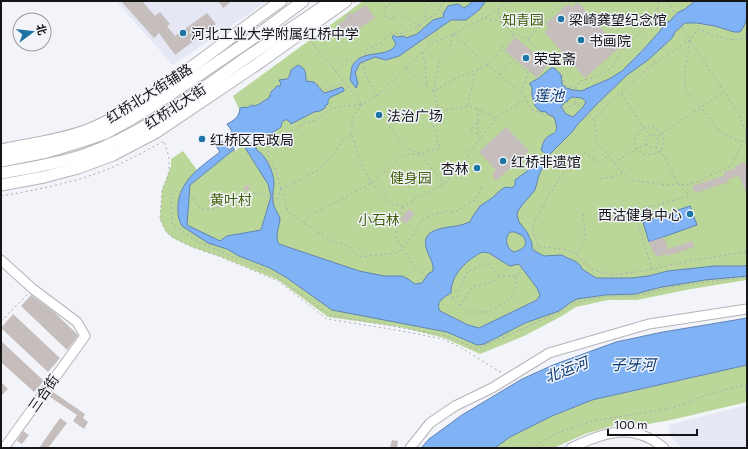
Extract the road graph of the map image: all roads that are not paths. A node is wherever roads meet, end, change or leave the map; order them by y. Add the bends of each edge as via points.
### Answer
1 (281, 1) edge
2 (302, 1) edge
3 (331, 1) edge
4 (350, 2) edge
5 (302, 22) junction
6 (228, 40) junction
7 (259, 63) junction
8 (1, 150) edge
9 (1, 161) edge
10 (1, 173) edge
11 (1, 185) edge
12 (1, 260) edge
13 (747, 309) edge
14 (4, 448) edge
15 (410, 448) edge
16 (571, 448) edge
17 (664, 448) edge

1 - 6 main road, 红桥北大街辅路
2 - 6 main road
2 - 9 main road, 红桥北大街 via 259,34 168,96 106,133 47,152
3 - 5 main road, 红桥北大街
4 - 7 main road
5 - 7 main road
5 - 10 main road, 红桥北大街 via 175,108 133,133 84,155
6 - 8 main road, 红桥北大街辅路 via 139,103 90,129
7 - 11 main road via 156,133 112,155 78,168
12 - 14 street, 三合街 via 33,289 77,322 84,337
13 - 15 street via 648,324 549,353 430,423
16 - 17 street via 598,436 622,432 641,435

